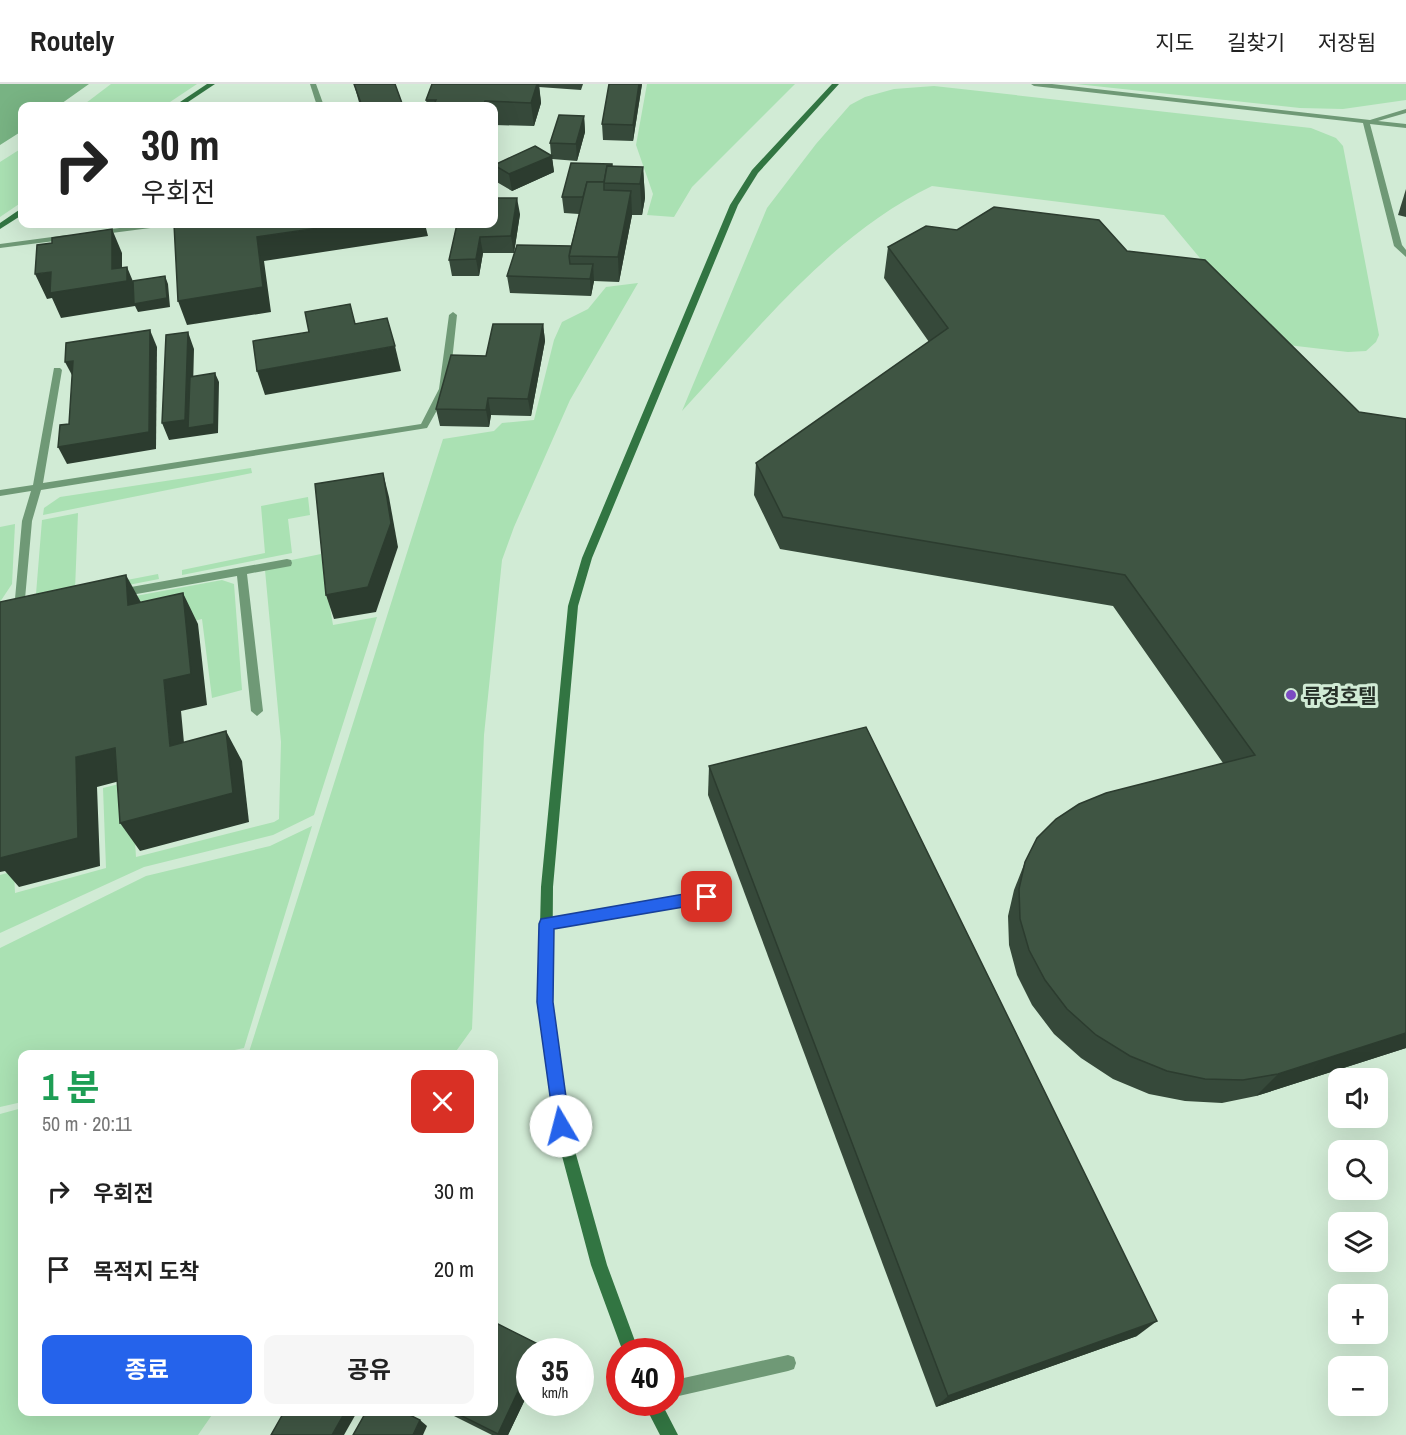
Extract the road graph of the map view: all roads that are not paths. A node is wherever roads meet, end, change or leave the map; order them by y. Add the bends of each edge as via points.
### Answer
1 (212, 84) edge
2 (313, 84) edge
3 (836, 84) edge
4 (1034, 84) edge
5 (184, 102) edge
6 (320, 102) edge
7 (1406, 111) edge
8 (1366, 122) junction
9 (1406, 126) edge
10 (18, 215) edge
11 (0, 227) edge
12 (136, 228) edge
13 (83, 235) edge
14 (71, 237) edge
15 (0, 246) edge
16 (1406, 255) edge
17 (453, 315) dead end
18 (57, 370) dead end
19 (37, 488) junction
20 (0, 493) edge
21 (287, 563) dead end
22 (242, 572) junction
23 (113, 594) edge
24 (31, 608) edge
25 (257, 711) dead end
26 (707, 897) dead end
27 (546, 924) junction
28 (626, 1338) edge
29 (788, 1363) dead end
30 (684, 1387) edge
31 (659, 1416) edge
32 (669, 1435) edge

1 - 5 street
2 - 6 lane
3 - 27 street via 755,172 735,205 587,558 573,606
4 - 8 lane
7 - 8 lane
8 - 9 lane
8 - 16 lane via 1398,246
10 - 11 street
12 - 13 lane
14 - 15 lane
17 - 19 lane via 444,389 424,426
18 - 19 lane
19 - 20 lane
19 - 24 lane via 27,521 14,611
21 - 22 lane
22 - 23 lane
22 - 25 lane
26 - 27 lane
27 - 28 street via 545,1002 561,1126 599,1265
29 - 30 lane
31 - 32 street

